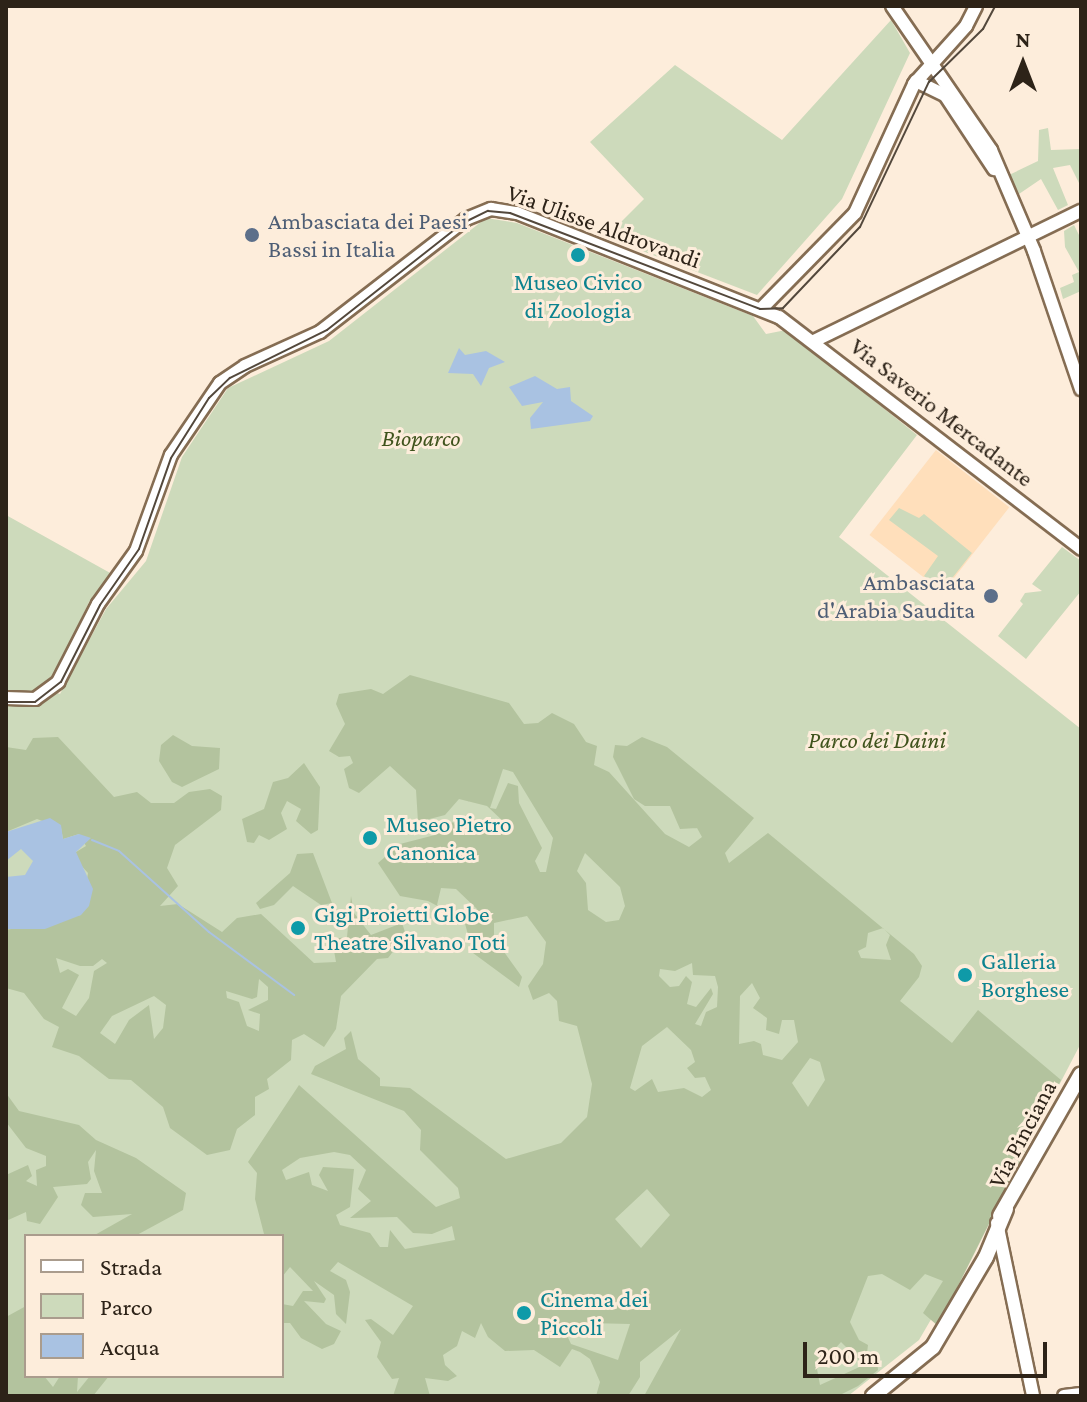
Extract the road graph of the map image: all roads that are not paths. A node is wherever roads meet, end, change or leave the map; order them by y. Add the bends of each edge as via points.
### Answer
1 (892, 6) edge
2 (976, 6) edge
3 (929, 63) junction
4 (916, 81) junction
5 (999, 174) junction
6 (1081, 211) edge
7 (1028, 237) junction
8 (767, 311) junction
9 (814, 341) junction
10 (1081, 389) edge
11 (1081, 549) edge
12 (6, 698) edge
13 (1081, 1059) edge
14 (1078, 1077) edge
15 (998, 1226) junction
16 (1081, 1394) edge
17 (873, 1396) edge
18 (1033, 1396) edge
19 (1064, 1396) edge

1 - 3 street
2 - 3 street via 963,30
3 - 4 street
3 - 5 street via 991,150
4 - 5 street via 945,95
4 - 8 street via 855,213
5 - 7 street
6 - 7 street
7 - 9 street
7 - 10 street
8 - 9 street, Via Saverio Mercadante
8 - 12 street, Via Ulisse Aldrovandi via 511,211 474,213 323,330 245,366 216,387 169,458 129,565 99,601 57,683 33,699
9 - 11 street, Via Saverio Mercadante
13 - 14 main road, Via Pinciana
14 - 15 main road, Via Pinciana
15 - 17 main road, Via Pinciana via 927,1354
15 - 18 street
16 - 19 street

